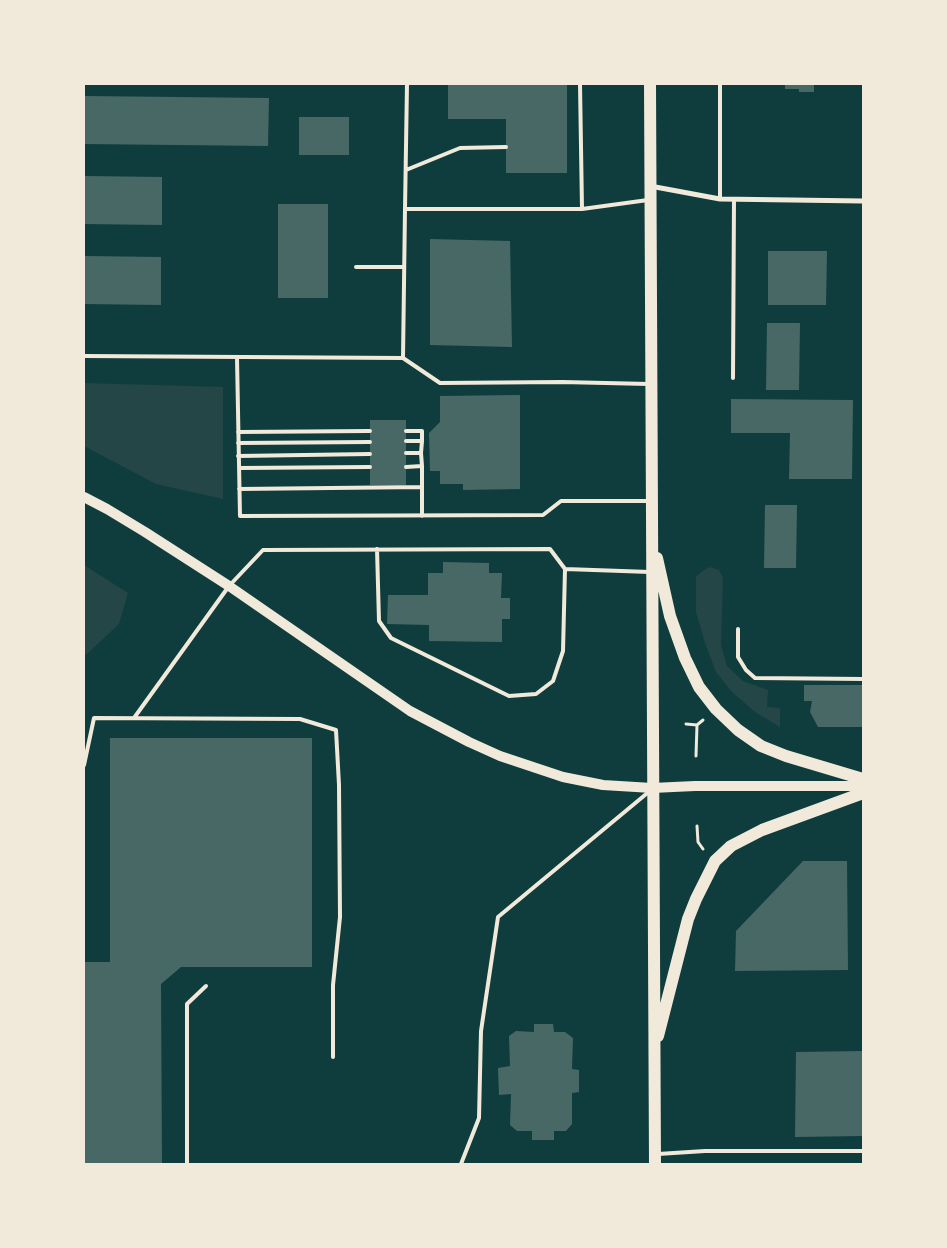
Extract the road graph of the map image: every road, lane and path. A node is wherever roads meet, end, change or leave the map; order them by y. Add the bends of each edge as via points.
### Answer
1 (407, 84) edge
2 (580, 84) edge
3 (650, 84) edge
4 (720, 84) edge
5 (506, 147) dead end
6 (406, 170) junction
7 (650, 186) junction
8 (650, 199) junction
9 (720, 199) junction
10 (734, 199) junction
11 (863, 200) edge
12 (582, 208) junction
13 (405, 209) junction
14 (356, 267) dead end
15 (404, 267) junction
16 (84, 356) edge
17 (237, 358) junction
18 (403, 358) junction
19 (733, 378) dead end
20 (651, 384) junction
21 (370, 431) dead end
22 (406, 431) dead end
23 (238, 432) junction
24 (406, 441) dead end
25 (422, 441) junction
26 (370, 442) dead end
27 (238, 443) junction
28 (406, 453) dead end
29 (421, 453) junction
30 (370, 454) dead end
31 (238, 456) junction
32 (422, 466) junction
33 (370, 467) dead end
34 (406, 467) dead end
35 (239, 468) junction
36 (422, 487) junction
37 (239, 489) junction
38 (84, 497) edge
39 (651, 502) junction
40 (422, 516) junction
41 (651, 533) junction
42 (377, 549) junction
43 (565, 569) junction
44 (652, 572) junction
45 (230, 586) junction
46 (738, 628) dead end
47 (863, 679) edge
48 (707, 717) dead end
49 (134, 718) junction
50 (686, 724) dead end
51 (697, 725) junction
52 (696, 756) dead end
53 (84, 765) edge
54 (863, 779) edge
55 (863, 786) edge
56 (652, 788) junction
57 (863, 793) edge
58 (697, 826) dead end
59 (707, 853) dead end
60 (206, 986) dead end
61 (654, 1053) junction
62 (333, 1057) dead end
63 (863, 1151) edge
64 (655, 1159) edge
65 (187, 1164) edge
66 (461, 1164) edge

1 - 6 lane
2 - 12 lane
3 - 7 main road
4 - 9 lane
5 - 6 lane via 460,148
6 - 13 lane
7 - 8 main road
7 - 9 street
8 - 12 lane
8 - 20 main road
9 - 10 street
10 - 11 street
10 - 19 lane
12 - 13 lane
13 - 15 lane
14 - 15 lane
15 - 18 lane
16 - 17 lane
17 - 18 lane
17 - 23 lane
18 - 20 lane via 440,383
20 - 39 main road
21 - 23 lane
22 - 25 lane via 422,431
23 - 27 lane
24 - 25 lane
25 - 29 lane
26 - 27 lane
27 - 31 lane
28 - 29 lane
29 - 32 lane
30 - 31 lane
31 - 35 lane
32 - 34 lane
32 - 36 lane
33 - 35 lane
35 - 37 lane
36 - 37 lane
36 - 40 lane
37 - 40 lane via 240,516
38 - 45 main road
39 - 40 lane via 561,501 543,515
39 - 41 main road
41 - 44 main road
41 - 54 main road via 670,616 685,658 699,687 716,709 761,746
42 - 43 lane via 550,549
42 - 43 lane via 379,621 391,638 509,696 536,694 553,681 563,651
42 - 45 lane via 262,550
43 - 44 lane
44 - 56 main road
45 - 49 lane
45 - 56 main road via 410,711 469,742 563,777 603,785
46 - 47 lane via 738,656 754,678
48 - 51 path
49 - 53 lane via 94,718
49 - 62 lane via 300,719 336,730 340,785 340,917 334,985
50 - 51 path
51 - 52 path
55 - 56 main road
56 - 61 main road
56 - 66 lane via 498,917 481,1031 479,1118
57 - 61 main road via 762,830 731,846 715,861 688,919
58 - 59 path via 698,842
60 - 65 lane via 187,1004
61 - 64 main road
63 - 64 lane via 705,1151

